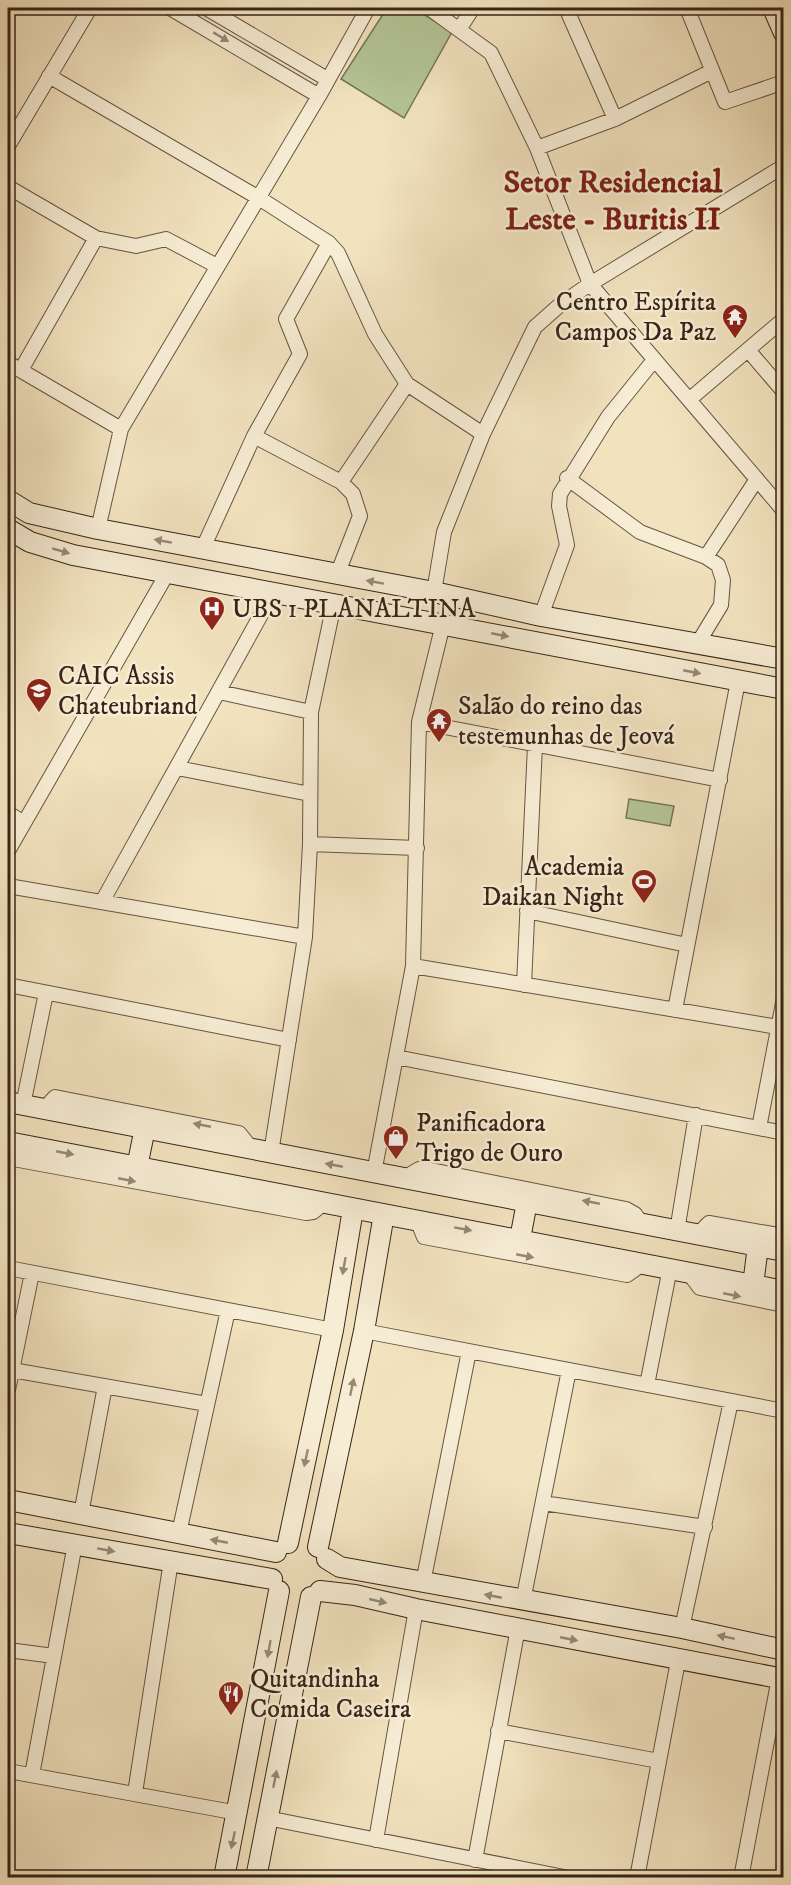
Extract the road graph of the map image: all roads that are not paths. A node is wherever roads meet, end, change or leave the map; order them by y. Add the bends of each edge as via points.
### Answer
1 (170, 8) edge
2 (206, 8) edge
3 (368, 8) edge
4 (429, 8) edge
5 (473, 8) edge
6 (566, 8) edge
7 (687, 8) edge
8 (773, 8) edge
9 (86, 9) edge
10 (460, 28) junction
11 (783, 33) edge
12 (712, 71) junction
13 (49, 76) junction
14 (327, 80) junction
15 (783, 82) edge
16 (319, 96) junction
17 (615, 119) junction
18 (9, 142) edge
19 (537, 148) junction
20 (783, 166) edge
21 (8, 187) edge
22 (259, 198) junction
23 (96, 238) junction
24 (329, 243) junction
25 (217, 266) junction
26 (590, 284) junction
27 (783, 319) edge
28 (748, 350) junction
29 (654, 360) junction
30 (8, 363) edge
31 (21, 370) junction
32 (407, 384) junction
33 (783, 392) edge
34 (690, 399) junction
35 (121, 429) junction
36 (483, 434) junction
37 (254, 436) junction
38 (567, 478) junction
39 (757, 479) junction
40 (341, 482) junction
41 (8, 500) edge
42 (783, 510) edge
43 (8, 529) edge
44 (98, 530) junction
45 (203, 548) junction
46 (706, 557) junction
47 (294, 567) junction
48 (315, 571) junction
49 (168, 572) junction
50 (337, 575) junction
51 (434, 592) junction
52 (279, 594) junction
53 (310, 600) junction
54 (334, 604) junction
55 (541, 615) junction
56 (575, 621) junction
57 (443, 624) junction
58 (599, 626) junction
59 (698, 643) junction
60 (565, 647) junction
61 (594, 653) junction
62 (783, 659) edge
63 (738, 681) junction
64 (783, 690) edge
65 (219, 692) junction
66 (311, 712) junction
67 (419, 722) junction
68 (535, 745) junction
69 (177, 768) junction
70 (720, 780) junction
71 (310, 794) junction
72 (8, 813) edge
73 (24, 823) junction
74 (310, 844) junction
75 (417, 848) junction
76 (8, 851) edge
77 (8, 886) edge
78 (102, 902) junction
79 (528, 911) junction
80 (305, 937) junction
81 (687, 945) junction
82 (413, 966) junction
83 (8, 985) edge
84 (524, 985) junction
85 (46, 993) junction
86 (783, 998) edge
87 (675, 1010) junction
88 (778, 1027) junction
89 (288, 1040) junction
90 (396, 1057) junction
91 (16, 1103) edge
92 (44, 1109) junction
93 (696, 1115) junction
94 (145, 1128) junction
95 (759, 1128) junction
96 (783, 1133) edge
97 (8, 1142) edge
98 (261, 1151) junction
99 (8, 1158) edge
100 (137, 1167) junction
101 (374, 1173) junction
102 (404, 1178) junction
103 (527, 1202) junction
104 (324, 1203) junction
105 (353, 1209) junction
106 (384, 1214) junction
107 (417, 1220) junction
108 (642, 1224) junction
109 (687, 1233) junction
110 (783, 1236) edge
111 (520, 1239) junction
112 (758, 1246) junction
113 (783, 1251) edge
114 (644, 1263) junction
115 (8, 1268) edge
116 (679, 1270) junction
117 (32, 1273) junction
118 (753, 1285) junction
119 (783, 1291) edge
120 (783, 1305) edge
121 (228, 1310) junction
122 (333, 1330) junction
123 (364, 1331) junction
124 (469, 1351) junction
125 (12, 1370) junction
126 (569, 1370) junction
127 (647, 1385) junction
128 (105, 1386) junction
129 (8, 1390) edge
130 (730, 1401) junction
131 (207, 1404) junction
132 (783, 1411) edge
133 (8, 1500) edge
134 (543, 1503) junction
135 (81, 1514) junction
136 (705, 1527) junction
137 (8, 1533) edge
138 (178, 1533) junction
139 (75, 1544) junction
140 (282, 1547) junction
141 (323, 1553) junction
142 (171, 1561) junction
143 (423, 1583) junction
144 (275, 1585) junction
145 (316, 1594) junction
146 (523, 1601) junction
147 (416, 1609) junction
148 (518, 1628) junction
149 (682, 1628) junction
150 (8, 1650) edge
151 (783, 1650) edge
152 (54, 1656) junction
153 (678, 1660) junction
154 (781, 1679) edge
155 (498, 1731) junction
156 (659, 1761) junction
157 (8, 1771) edge
158 (32, 1775) junction
159 (135, 1794) junction
160 (238, 1814) junction
161 (267, 1818) junction
162 (376, 1840) junction
163 (475, 1860) junction
164 (553, 1876) edge
165 (224, 1878) edge
166 (256, 1878) edge
167 (569, 1878) edge
168 (637, 1878) edge
169 (741, 1878) edge

1 -> 16 street
2 - 14 street
3 - 14 street
4 - 10 street
5 - 10 street
6 - 17 street
7 - 12 street
8 - 11 street
9 - 13 street
10 - 19 street via 491,53
12 - 15 street via 725,102
12 - 17 street
13 - 18 street
13 - 22 street
14 - 16 street
16 - 22 street
17 - 19 street
19 - 26 street
20 - 26 street
21 - 23 street
22 - 24 street
22 - 25 street
23 - 25 street via 136,246 166,239
23 - 31 street
24 - 32 street via 338,253 375,334
24 - 37 street via 286,319 300,354
25 - 35 street
26 - 29 street
26 - 36 street via 535,327
27 - 28 street
28 - 33 street
28 - 34 street
29 - 34 street
29 - 38 street via 608,417
30 - 31 street
31 - 35 street
32 - 36 street
32 - 40 street
34 - 39 street
35 - 44 street
36 - 51 street via 444,532
37 - 40 street
37 - 45 street
38 - 46 street via 640,532
38 - 55 street via 559,506 567,545
39 - 42 street
39 - 46 street
40 - 50 street via 353,494 360,516
41 - 44 street via 29,513
43 -> 49 street via 30,542 73,555
45 -> 44 street
45 - 47 street
46 - 59 street via 718,565 723,580 721,605
47 - 48 street
47 - 52 street via 292,585
48 - 50 street
48 - 53 street via 309,587
49 - 52 street
49 - 73 street
51 -> 50 street
51 - 55 street
52 - 53 street
52 - 65 street
53 - 54 street
54 - 57 street
54 - 66 street
55 - 56 street
56 - 58 street
56 - 60 street via 573,640
57 -> 60 street
57 - 67 street
58 - 59 street
58 - 61 street via 591,643
59 - 62 street
60 - 61 street
61 -> 63 street
63 - 64 street
63 - 70 street
65 - 66 street
65 - 69 street
66 - 71 street
67 - 68 street
67 - 75 street
68 - 70 street
68 - 79 street
69 - 71 street
69 - 78 street
70 - 81 street
71 - 74 street
72 - 73 street
73 - 76 street
74 - 75 street
74 - 80 street
75 - 82 street
77 - 78 street
78 - 80 street
79 - 81 street
79 - 84 street
80 - 89 street
81 - 87 street
82 - 84 street
82 - 90 street
83 - 85 street
84 - 87 street
85 - 89 street
85 - 91 street
86 - 88 street
87 - 88 street
88 - 95 street
89 - 98 street
90 - 93 street
90 - 101 street
91 - 92 street
92 - 94 street
98 -> 92 street via 239,1133 55,1097
93 - 95 street
93 - 109 street
94 - 98 street
94 - 100 street
95 - 96 street
97 -> 100 street
101 -> 98 street
99 -> 104 street via 306,1213
100 - 104 street
101 - 102 street
102 - 103 street
108 -> 102 street via 626,1209 430,1170 419,1169
103 - 108 street
103 - 111 street
104 - 105 street
105 - 106 street
105 -> 122 street
106 - 107 street
106 - 123 street
107 -> 111 street
107 -> 114 street via 424,1237 627,1275
108 - 109 street
109 - 110 street via 709,1223
109 - 112 street
111 - 114 street
112 - 113 street
112 - 118 street
114 - 116 street
115 - 117 street
116 - 118 street
116 -> 120 street via 700,1288
116 - 127 street
117 - 121 street
117 - 125 street
118 - 119 street
121 - 122 street
121 - 131 street
122 -> 140 street
123 - 124 street
141 -> 123 street
124 - 126 street
124 - 143 street
125 - 128 street
125 - 129 street
126 - 127 street
126 - 134 street
127 - 130 street
128 - 131 street
128 - 135 street
130 - 132 street
130 - 136 street
131 - 138 street
133 - 135 street
134 - 136 street
134 - 146 street
135 - 138 street
136 - 149 street
137 - 139 street
140 -> 138 street
139 -> 142 street
139 - 152 street
140 - 141 street via 304,1541
140 - 144 street via 270,1569
141 - 143 street via 340,1567
141 - 145 street via 329,1576
142 - 144 street
142 - 159 street
146 -> 143 street
144 - 145 street via 294,1599
144 -> 160 street
145 -> 147 street via 356,1595
161 -> 145 street
146 - 149 street
147 - 148 street
147 - 162 street
148 -> 153 street
148 - 155 street
151 -> 149 street
150 - 152 street
152 - 158 street
153 - 154 street
153 - 156 street
154 - 169 street
155 - 156 street
155 - 163 street
156 - 168 street
157 - 158 street
158 - 159 street
159 - 160 street
160 -> 165 street
161 - 162 street
161 - 166 street
162 - 163 street
163 - 164 street
164 - 167 street

